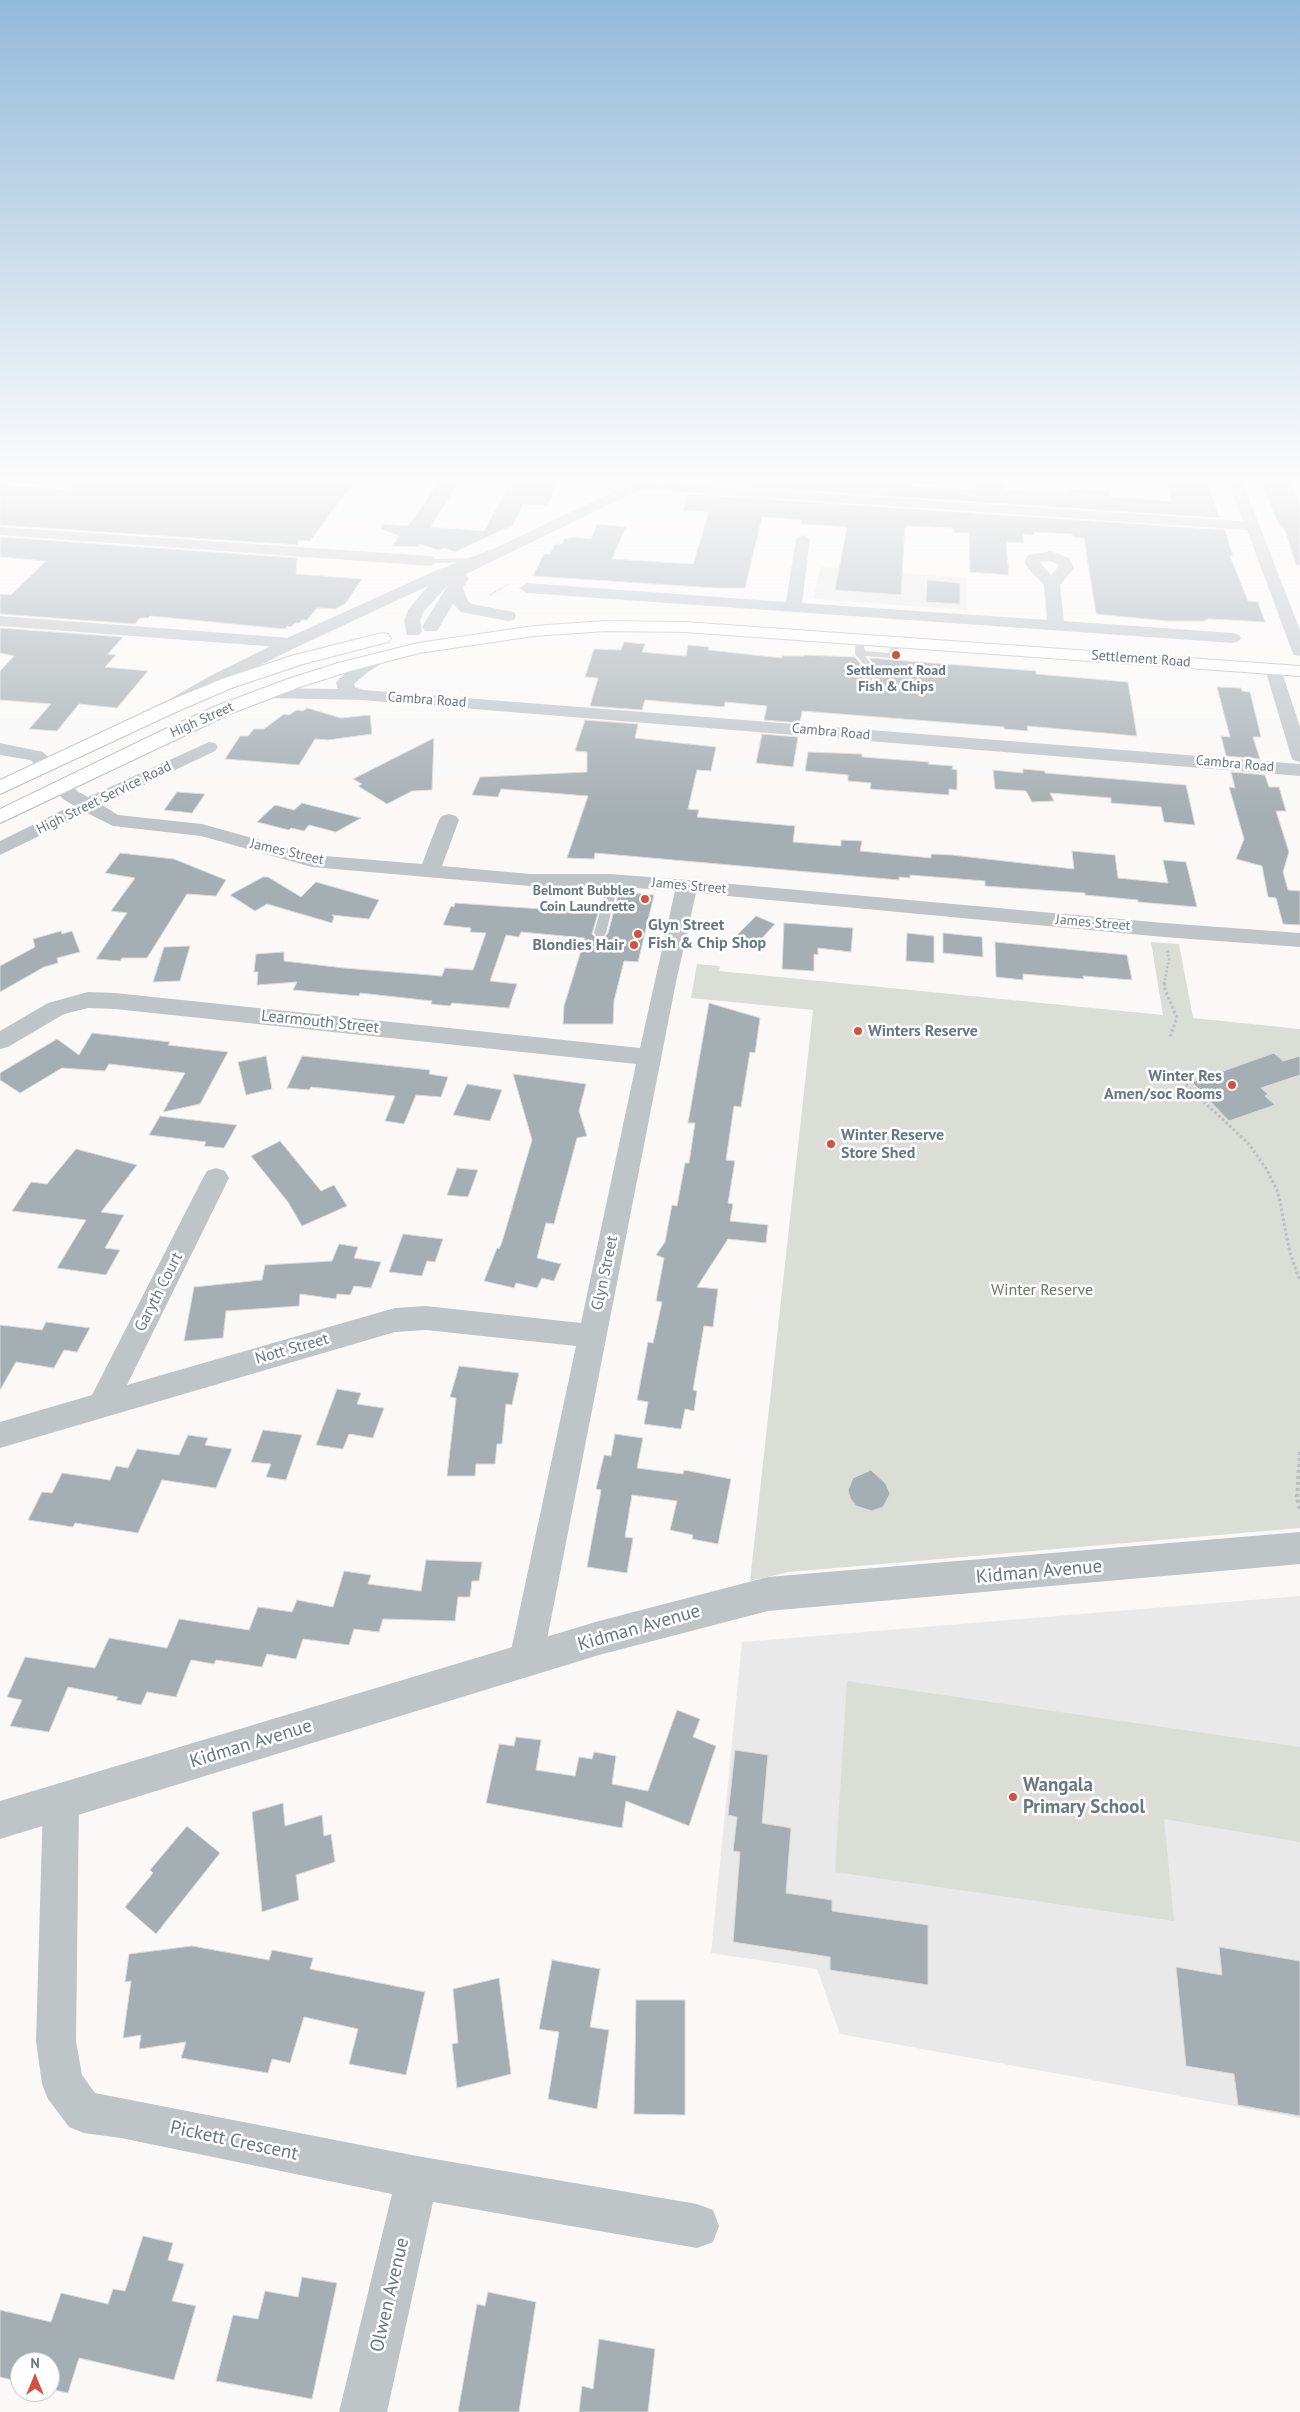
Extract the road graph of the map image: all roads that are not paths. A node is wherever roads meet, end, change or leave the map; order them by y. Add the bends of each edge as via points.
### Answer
1 (404, 591) edge
2 (433, 591) edge
3 (453, 591) edge
4 (456, 591) edge
5 (560, 591) edge
6 (795, 591) edge
7 (1053, 591) edge
8 (1277, 591) edge
9 (592, 593) junction
10 (793, 607) junction
11 (570, 609) joint
12 (527, 615) dead end
13 (508, 616) junction
14 (603, 618) junction
15 (0, 621) edge
16 (1056, 625) junction
17 (431, 628) junction
18 (291, 643) junction
19 (415, 643) junction
20 (860, 645) junction
21 (1239, 645) joint
22 (1263, 651) dead end
23 (1282, 652) dead end
24 (1300, 652) edge
25 (380, 657) junction
26 (1273, 669) junction
27 (1300, 671) edge
28 (869, 679) dead end
29 (264, 693) junction
30 (362, 695) junction
31 (171, 706) junction
32 (209, 747) dead end
33 (0, 749) edge
34 (1300, 756) edge
35 (48, 765) junction
36 (1300, 770) edge
37 (63, 786) junction
38 (0, 788) edge
39 (87, 806) junction
40 (0, 817) edge
41 (449, 820) dead end
42 (0, 849) edge
43 (430, 871) junction
44 (614, 880) junction
45 (687, 886) junction
46 (600, 933) dead end
47 (1300, 940) edge
48 (0, 1041) edge
49 (649, 1057) junction
50 (216, 1178) dead end
51 (592, 1336) junction
52 (102, 1405) junction
53 (0, 1435) edge
54 (1300, 1548) edge
55 (526, 1660) junction
56 (60, 1802) junction
57 (0, 1820) edge
58 (417, 2178) junction
59 (697, 2226) dead end
60 (363, 2412) edge

1 - 18 street, High Street
2 - 19 street, High Street via 414,614
3 - 17 street, High Street
4 - 13 street via 467,608
5 - 9 street, Settlement Road
6 - 10 street
7 - 16 street
8 - 24 street
9 - 10 street, Settlement Road
9 - 11 street via 575,601
10 - 16 street, Settlement Road
11 - 14 highway via 587,620
12 - 13 highway
13 - 17 highway
14 - 19 highway, Settlement Road via 511,634
14 - 20 highway, Settlement Road
14 - 21 highway, Settlement Road via 702,611
15 - 18 street
16 - 21 street, Settlement Road via 1202,636
17 - 19 highway
18 - 31 street, High Street
19 - 25 highway, High Street
19 - 31 highway, High Street via 343,647 275,666
20 - 26 highway, Settlement Road via 895,641
20 - 28 lane via 859,654 868,666
22 - 26 highway
23 - 24 highway
25 - 29 highway, High Street
25 - 30 street via 345,683 347,690
26 - 27 highway, Settlement Road
26 - 34 street
29 - 30 street, Cambra Road
29 - 37 highway, High Street
30 - 36 street, Cambra Road
31 - 35 highway, High Street
32 - 39 street, High Street Service Road
33 - 35 street via 36,756
35 - 37 highway
35 - 38 highway, High Street
37 - 39 street, James Street
37 - 40 highway, High Street
39 - 42 street, High Street Service Road
39 - 43 street, James Street via 118,821 202,830 312,861
41 - 43 street
43 - 44 street, James Street via 530,880
44 - 45 street, James Street
44 - 46 lane
45 - 47 street, James Street
45 - 49 street, Glyn Street
48 - 49 street, Learmouth Street via 56,1008 88,1000
49 - 51 street, Glyn Street
50 - 52 street, Garyth Court
51 - 52 street, Nott Street via 426,1318 395,1320
51 - 55 street, Glyn Street
52 - 53 street, Nott Street
54 - 55 street, Kidman Avenue via 768,1594
55 - 56 street, Kidman Avenue
56 - 57 street, Kidman Avenue
56 - 58 street, Pickett Crescent via 56,2041 63,2084 84,2112
58 - 59 street, Pickett Crescent
58 - 60 street, Olwen Avenue

